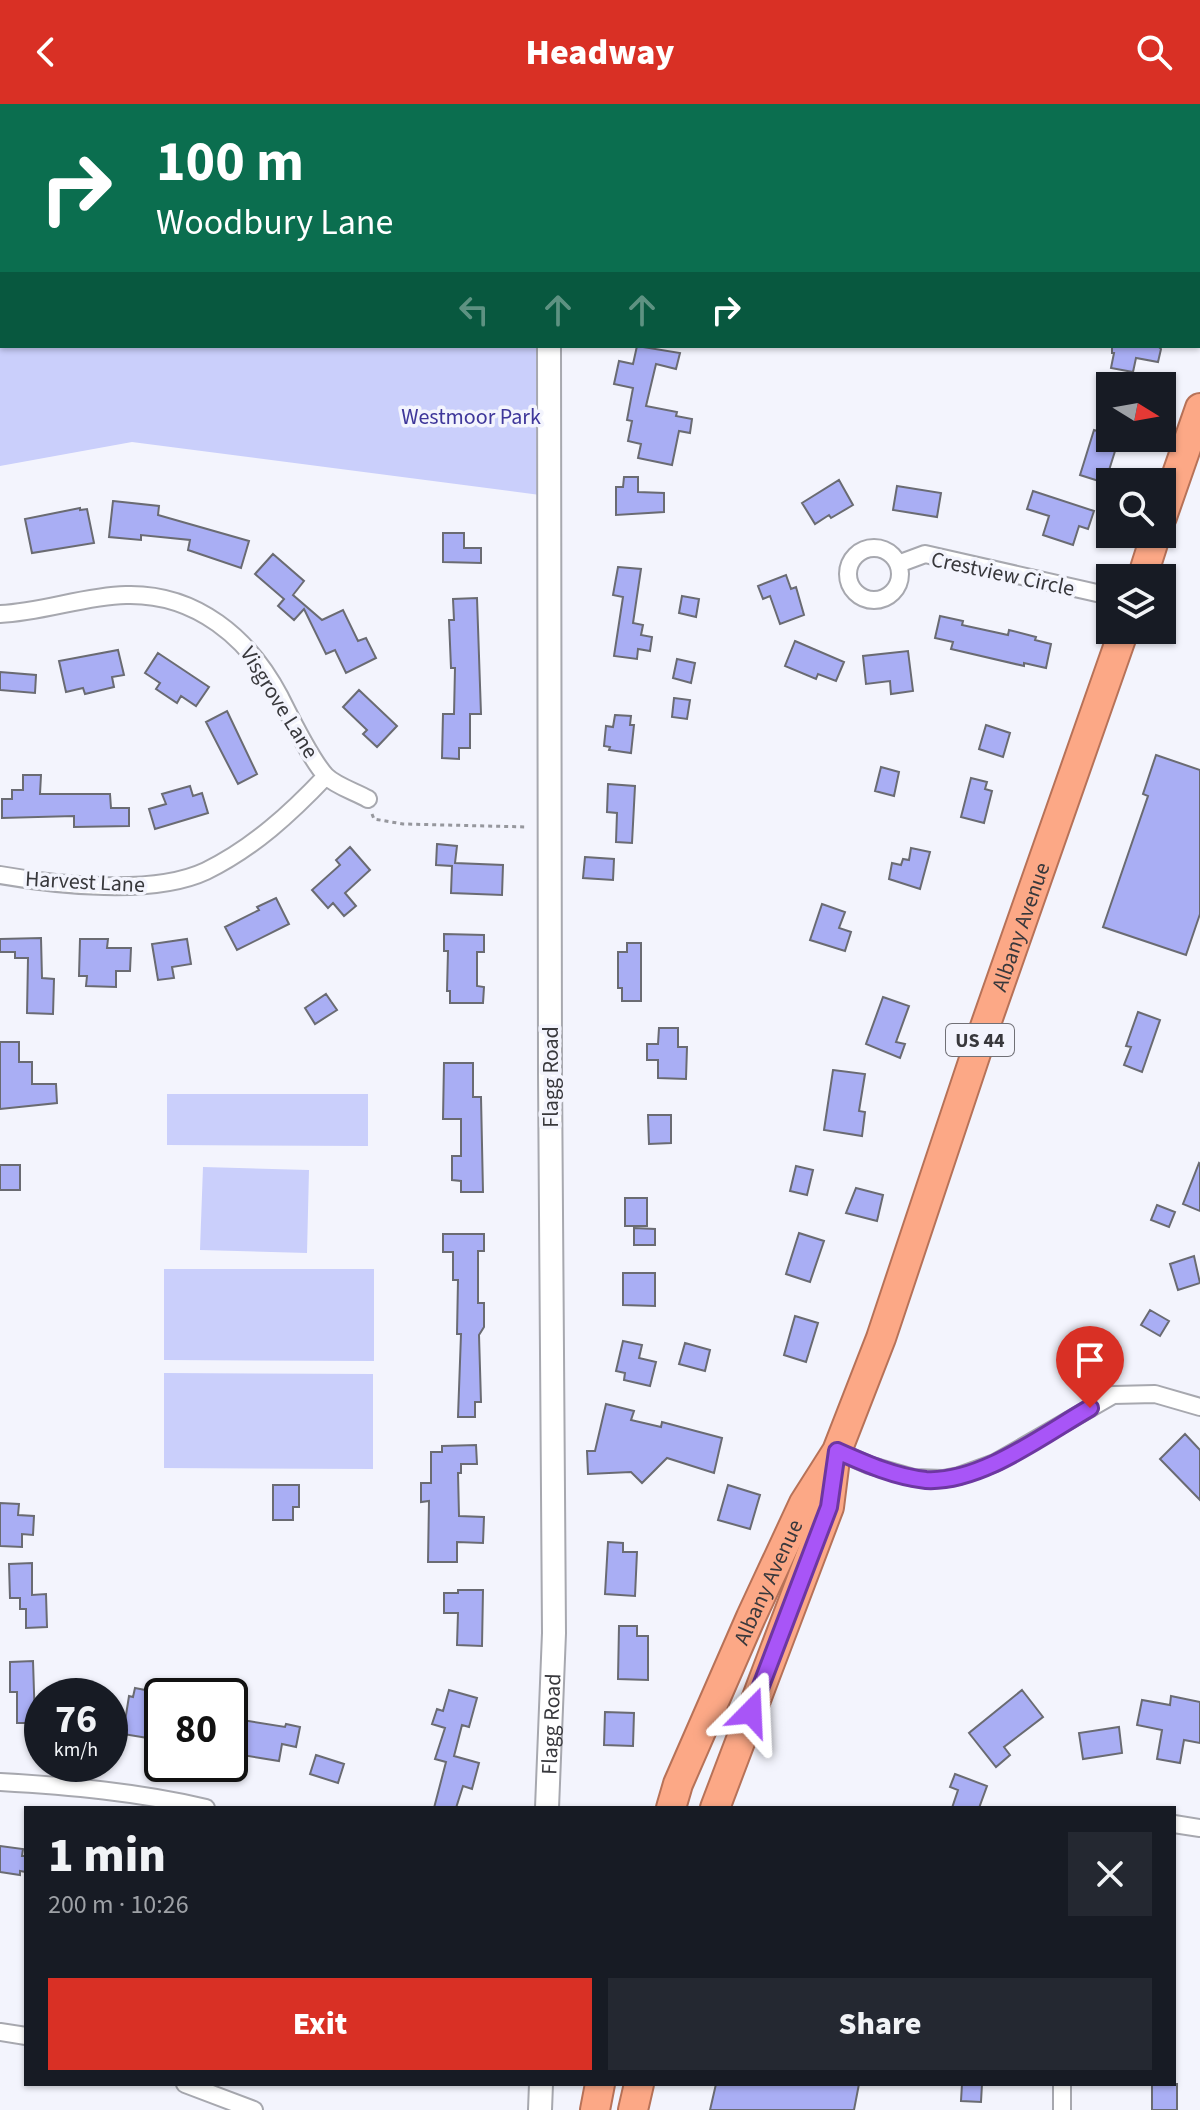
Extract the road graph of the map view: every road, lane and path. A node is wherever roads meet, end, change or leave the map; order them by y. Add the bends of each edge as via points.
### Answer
1 (549, 348) edge
2 (1200, 408) edge
3 (1176, 477) edge
4 (898, 564) dead end
5 (1096, 593) edge
6 (0, 614) edge
7 (1119, 644) edge
8 (326, 776) junction
9 (368, 799) joint
10 (532, 827) dead end
11 (0, 875) edge
12 (1200, 1407) edge
13 (837, 1451) junction
14 (0, 1782) edge
15 (198, 1806) edge
16 (547, 1806) edge
17 (672, 1806) edge
18 (716, 1806) edge
19 (1176, 1824) edge
20 (1200, 1828) edge
21 (0, 2032) edge
22 (24, 2036) edge
23 (190, 2086) edge
24 (541, 2086) edge
25 (600, 2086) edge
26 (639, 2086) edge
27 (1062, 2086) edge
28 (254, 2110) edge
29 (540, 2110) edge
30 (595, 2110) edge
31 (633, 2110) edge
32 (1062, 2110) edge

1 - 16 street, Flagg Road via 554,1633
2 - 3 highway
4 - 5 street, Crestview Circle via 925,554
6 - 8 street, Visgrove Lane via 127,595 169,601 207,616 252,651
7 - 13 highway, Albany Avenue / US 44 via 881,1338
8 - 9 street, Visgrove Lane
8 - 11 street, Harvest Lane via 287,817 238,853 187,878 149,885 80,885
9 - 10 path via 374,819 403,824
12 - 13 street via 1155,1394 1113,1395 995,1463 943,1479 914,1478
13 - 17 highway, Albany Avenue / US 44 via 804,1503
13 - 18 highway, Albany Avenue / US 44 via 829,1507
14 - 15 street via 104,1789
19 - 20 street
21 - 22 street
23 - 28 street
24 - 29 street
25 - 30 highway
26 - 31 highway
27 - 32 street

